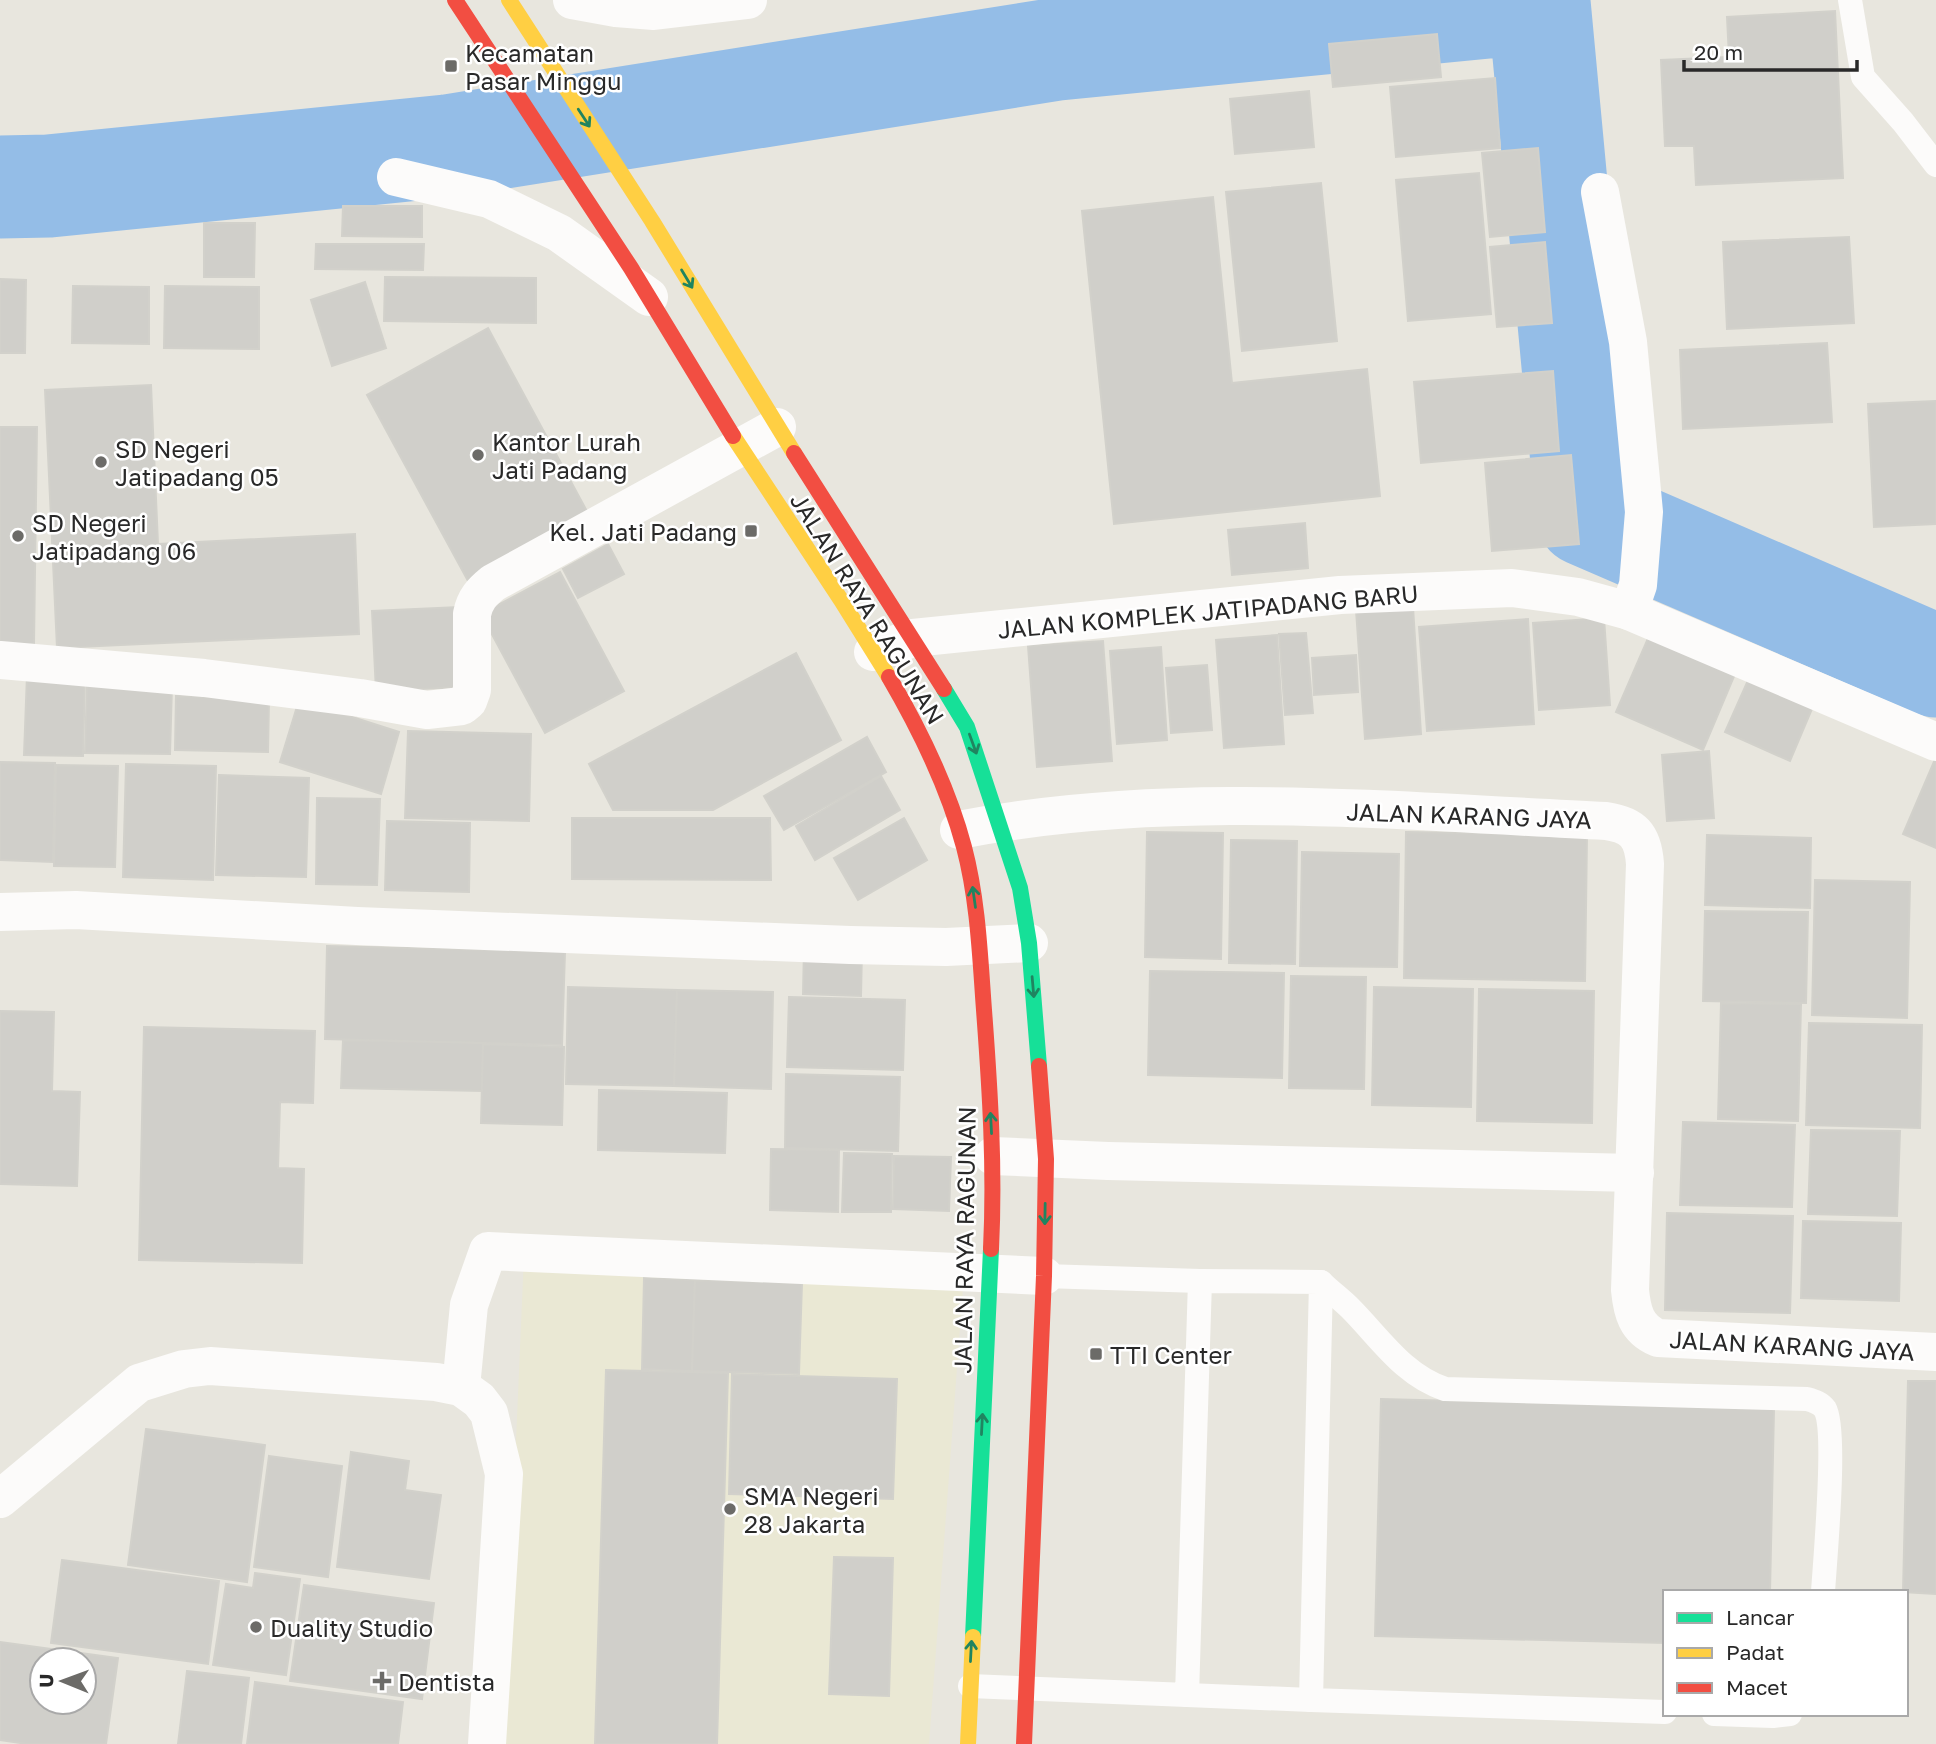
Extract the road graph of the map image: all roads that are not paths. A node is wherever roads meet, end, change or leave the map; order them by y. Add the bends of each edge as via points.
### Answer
1 (455, 0) edge
2 (509, 0) edge
3 (572, 0) edge
4 (748, 0) edge
5 (1850, 0) edge
6 (1936, 165) edge
7 (396, 177) dead end
8 (1600, 192) dead end
9 (649, 297) junction
10 (777, 427) junction
11 (740, 448) junction
12 (1634, 598) junction
13 (913, 638) junction
14 (873, 652) junction
15 (0, 660) edge
16 (1936, 742) edge
17 (1000, 822) junction
18 (959, 830) junction
19 (0, 912) edge
20 (1029, 943) junction
21 (980, 946) junction
22 (993, 1156) junction
23 (1046, 1159) junction
24 (1635, 1173) junction
25 (990, 1275) junction
26 (1044, 1276) junction
27 (1200, 1281) junction
28 (1321, 1282) junction
29 (1936, 1352) edge
30 (461, 1387) junction
31 (0, 1499) edge
32 (1823, 1590) edge
33 (970, 1686) junction
34 (1026, 1689) junction
35 (1187, 1695) junction
36 (1311, 1700) junction
37 (1663, 1713) edge
38 (487, 1744) edge
39 (968, 1744) edge
40 (1024, 1744) edge

1 - 9 main road, JALAN RAYA RAGUNAN
2 -> 10 main road, JALAN RAYA RAGUNAN via 652,221
3 - 4 street via 654,11
5 - 6 lane via 1863,77
7 - 9 street via 489,199 559,233
8 - 12 street via 1628,342 1644,512
9 - 11 main road, JALAN RAYA RAGUNAN
10 - 11 street
10 - 13 main road, JALAN RAYA RAGUNAN
11 - 14 main road, JALAN RAYA RAGUNAN
11 - 15 street via 484,590 472,614 472,690 462,706 427,710 204,678
12 - 13 street, JALAN KOMPLEK JATIPADANG BARU via 1578,597 1512,588 1339,595
12 - 16 street, JALAN KOMPLEK JATIPADANG BARU
13 - 14 street, JALAN KOMPLEK JATIPADANG BARU
13 -> 17 main road, JALAN RAYA RAGUNAN via 967,727
14 - 18 main road, JALAN RAYA RAGUNAN via 922,738
17 - 18 street, JALAN KARANG JAYA
17 - 20 main road, JALAN RAYA RAGUNAN via 1020,888
17 - 24 street, JALAN KARANG JAYA via 1094,810 1267,806 1625,825 1637,835 1645,864
21 -> 18 main road, JALAN RAYA RAGUNAN
19 - 21 street via 76,910 467,931 850,946
20 - 21 street
20 -> 23 main road, JALAN RAYA RAGUNAN
22 -> 21 main road, JALAN RAYA RAGUNAN
22 - 23 street
22 - 25 main road, JALAN RAYA RAGUNAN
23 - 24 street
23 -> 26 main road, JALAN RAYA RAGUNAN
24 - 29 street, JALAN KARANG JAYA via 1630,1290 1636,1320 1644,1331 1658,1338
25 - 26 street
25 - 30 street via 488,1251 469,1305
33 -> 25 main road, JALAN RAYA RAGUNAN
26 - 27 lane
26 - 34 main road, JALAN RAYA RAGUNAN
27 - 28 lane
27 - 35 lane
28 - 32 lane via 1399,1361 1420,1378 1445,1389 1807,1399 1819,1403 1827,1414 1830,1449
28 - 36 lane
30 - 31 street via 210,1366 184,1369 139,1383
30 - 38 street via 489,1413 504,1474
33 - 34 lane
33 - 39 main road, JALAN RAYA RAGUNAN
34 - 35 lane
34 - 40 main road, JALAN RAYA RAGUNAN
35 - 36 lane
36 - 37 lane

